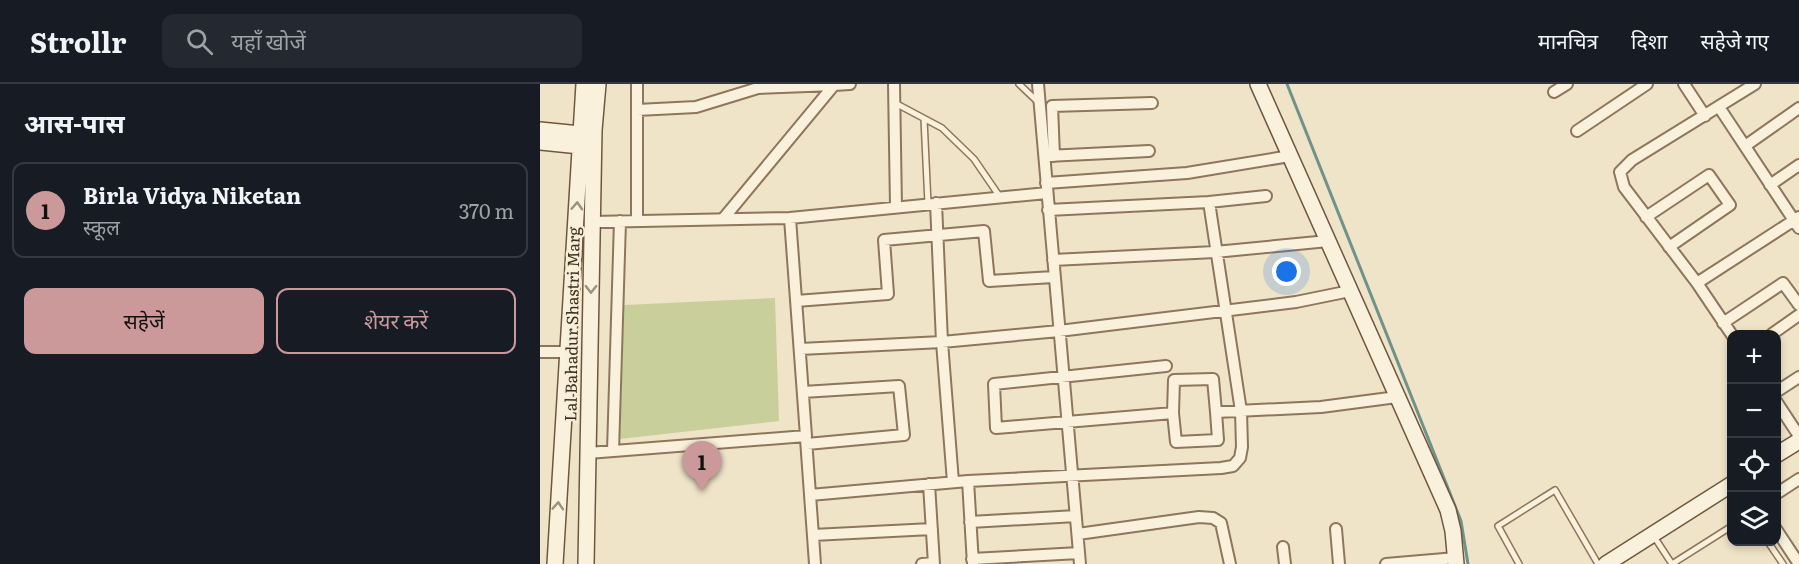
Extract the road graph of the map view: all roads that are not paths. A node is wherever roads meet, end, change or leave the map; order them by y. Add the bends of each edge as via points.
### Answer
1 (584, 84) edge
2 (598, 84) edge
3 (637, 84) edge
4 (850, 84) edge
5 (894, 84) edge
6 (1019, 84) edge
7 (1038, 84) edge
8 (1258, 84) edge
9 (1567, 84) edge
10 (1647, 84) edge
11 (1684, 84) edge
12 (1755, 84) edge
13 (834, 85) edge
14 (758, 86) edge
15 (1554, 92) dead end
16 (895, 103) junction
17 (1152, 103) dead end
18 (1040, 104) junction
19 (1719, 107) junction
20 (1799, 108) edge
21 (637, 110) junction
22 (1705, 116) junction
23 (924, 119) junction
24 (540, 130) edge
25 (1577, 131) dead end
26 (580, 140) junction
27 (540, 142) edge
28 (1745, 146) junction
29 (1149, 152) dead end
30 (1049, 156) junction
31 (1290, 156) junction
32 (1799, 165) edge
33 (1770, 185) junction
34 (1046, 188) junction
35 (1266, 196) dead end
36 (1000, 197) junction
37 (1209, 202) junction
38 (932, 204) junction
39 (896, 207) junction
40 (1048, 210) junction
41 (1647, 217) junction
42 (790, 218) junction
43 (723, 219) junction
44 (620, 221) junction
45 (638, 221) junction
46 (592, 222) junction
47 (1797, 222) edge
48 (937, 236) junction
49 (1328, 241) junction
50 (1669, 247) junction
51 (1215, 252) junction
52 (1053, 260) junction
53 (1054, 277) junction
54 (1697, 283) junction
55 (1350, 291) junction
56 (796, 301) junction
57 (1799, 305) edge
58 (1225, 311) junction
59 (1799, 315) edge
60 (1723, 322) junction
61 (1728, 330) edge
62 (1778, 330) edge
63 (1059, 331) junction
64 (942, 342) junction
65 (800, 349) junction
66 (540, 352) edge
67 (569, 352) junction
68 (1166, 366) dead end
69 (1064, 376) junction
70 (1799, 377) edge
71 (1781, 389) edge
72 (803, 392) junction
73 (1397, 397) junction
74 (1781, 409) edge
75 (1240, 411) junction
76 (1216, 412) junction
77 (1173, 413) junction
78 (1068, 422) junction
79 (1799, 436) edge
80 (806, 440) junction
81 (1799, 441) edge
82 (613, 451) junction
83 (1781, 452) edge
84 (588, 453) junction
85 (1072, 477) junction
86 (1799, 479) edge
87 (968, 481) junction
88 (953, 482) junction
89 (929, 484) junction
90 (1727, 488) edge
91 (1779, 492) edge
92 (810, 495) junction
93 (1076, 516) junction
94 (970, 522) junction
95 (1727, 528) edge
96 (932, 529) junction
97 (1336, 529) dead end
98 (1078, 534) junction
99 (1653, 534) junction
100 (813, 535) junction
101 (1781, 537) edge
102 (1799, 541) edge
103 (1771, 546) edge
104 (1284, 547) dead end
105 (1788, 548) junction
106 (1080, 559) edge
107 (972, 561) edge
108 (1456, 561) edge
109 (555, 564) edge
110 (586, 564) edge
111 (814, 564) edge
112 (921, 564) edge
113 (934, 564) edge
114 (1230, 564) edge
115 (1285, 564) edge
116 (1339, 564) edge
117 (1386, 564) edge
118 (1520, 564) edge
119 (1598, 564) edge
120 (1606, 564) edge
121 (1672, 564) edge
122 (1783, 564) edge
123 (1799, 564) edge

1 - 26 main road, Lal Bahadur Shastri Marg
2 - 46 main road, Lal Bahadur Shastri Marg
3 - 21 street
4 - 13 street
5 - 16 street
6 - 18 lane
7 - 18 street
8 - 31 main road
9 - 15 street
10 - 25 street
11 - 22 street
12 - 19 street
13 - 14 street
13 - 43 street
14 - 21 street via 696,107
16 - 23 lane
16 - 39 street
17 - 30 street via 1052,106
18 - 30 street
19 - 22 street
19 - 28 street
20 - 28 street
21 - 45 street
22 - 41 street via 1632,160 1620,172 1624,187
23 - 36 lane via 942,128 974,159
23 - 38 lane
24 - 26 main road
26 - 27 main road
67 -> 26 main road, Lal Bahadur Shastri Marg
28 - 33 street
29 - 30 street
30 - 34 street
31 - 34 street via 1187,173
31 - 49 main road
32 - 33 street
33 - 47 street
34 - 36 street
34 - 40 street
35 - 37 street
36 - 38 street
37 - 40 street
37 - 51 street
38 - 39 street
38 - 48 street
39 - 42 street
40 - 52 street
41 - 50 street
41 - 50 street via 1709,175 1730,206
42 - 43 street
42 - 56 street
43 - 45 street
44 - 45 street
44 - 46 street
44 - 82 street
46 -> 84 main road, Lal Bahadur Shastri Marg
47 - 54 street
48 - 53 street via 984,231 989,281
48 - 56 street via 884,240 888,294
48 - 64 street
49 - 51 street
49 - 55 main road
50 - 54 street
51 - 52 street
51 - 58 street
52 - 53 street
53 - 63 street
54 - 60 street
55 - 58 street
55 - 73 main road
56 - 65 street
57 - 60 street via 1783,283
58 - 63 street
58 - 75 street
59 - 62 street
60 - 61 street
63 - 64 street
63 - 69 street
64 - 65 street
64 - 88 street
65 - 72 street
66 - 67 street
109 -> 67 main road, Lal Bahadur Shastri Marg
68 - 69 street
69 - 78 street
69 - 78 street via 994,384 996,428
70 - 71 street
72 - 80 street
72 - 80 street via 899,386 904,435
73 - 75 street via 1321,407
73 - 108 main road via 1448,510
74 - 79 street
75 - 76 street
75 - 85 street via 1242,447 1233,466
76 - 77 street via 1218,440 1176,442
76 - 77 street via 1213,379 1174,380
77 - 78 street
78 - 85 street
80 - 82 street
80 - 92 street
81 - 83 main road
82 - 84 street
84 - 110 main road, Lal Bahadur Shastri Marg
85 - 87 street
85 - 93 street
86 - 91 street
87 - 88 street
87 - 94 street
88 - 89 street
89 - 92 street
89 - 96 street
90 - 99 main road
92 - 100 street
93 - 94 street
93 - 98 street
94 - 107 street
95 - 121 lane
96 - 100 street
96 - 113 street
97 - 116 street
98 - 106 street
98 - 114 street via 1213,518 1221,523
99 - 120 main road
99 - 121 lane
100 - 111 street
101 - 105 street
102 - 105 street
103 - 122 lane
104 - 115 street
105 - 123 street
106 - 107 street
108 - 117 street
112 - 113 street
118 - 119 lane via 1498,525 1555,490

